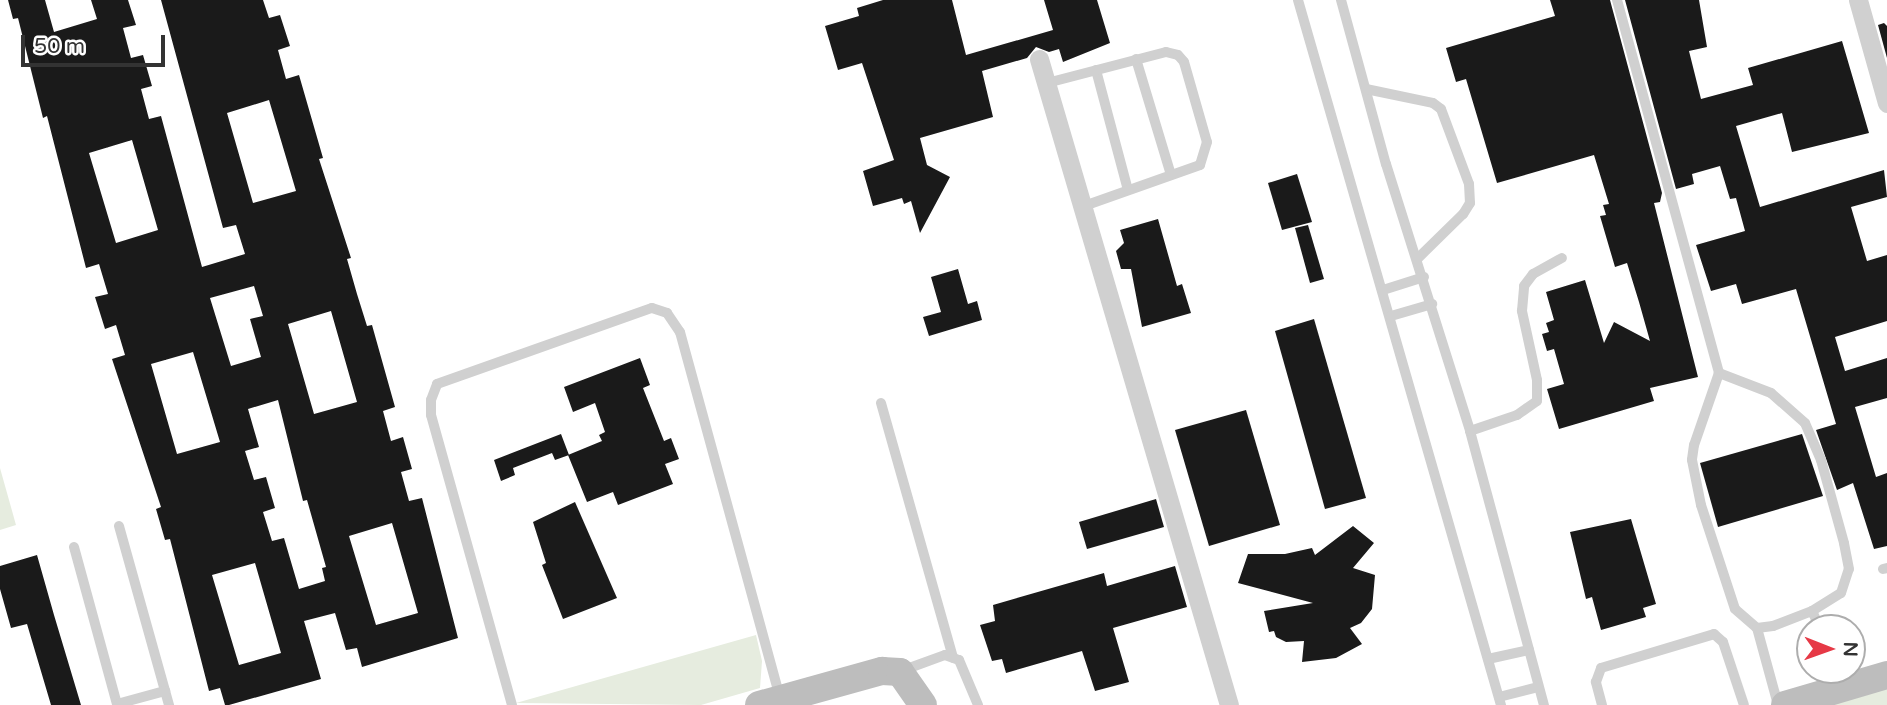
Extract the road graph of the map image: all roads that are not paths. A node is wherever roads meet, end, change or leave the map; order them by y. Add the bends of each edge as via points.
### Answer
1 (1298, 0) edge
2 (1340, 0) edge
3 (1617, 0) edge
4 (1858, 0) edge
5 (1039, 59) dead end
6 (1136, 59) junction
7 (1097, 70) junction
8 (1047, 83) junction
9 (1366, 89) junction
10 (1887, 103) edge
11 (1171, 175) junction
12 (1128, 191) junction
13 (1084, 206) junction
14 (1418, 257) junction
15 (1562, 258) dead end
16 (1424, 277) junction
17 (1383, 290) junction
18 (1432, 304) junction
19 (1391, 316) junction
20 (1719, 373) junction
21 (881, 402) dead end
22 (1470, 431) junction
23 (119, 526) dead end
24 (74, 547) dead end
25 (1812, 611) junction
26 (1813, 614) edge
27 (1757, 628) junction
28 (1529, 650) junction
29 (953, 658) junction
30 (1488, 659) junction
31 (901, 671) junction
32 (1887, 675) edge
33 (1866, 677) edge
34 (1828, 684) edge
35 (1538, 687) junction
36 (165, 691) junction
37 (1499, 701) edge
38 (769, 702) edge
39 (169, 705) edge
40 (512, 705) edge
41 (923, 705) edge
42 (978, 705) edge
43 (1228, 705) edge
44 (1544, 705) edge
45 (1602, 705) edge
46 (1744, 705) edge
47 (1779, 705) edge
48 (1785, 705) edge

1 - 17 lane
2 - 9 lane
3 - 20 lane
4 - 10 street
5 - 8 street
6 - 7 lane
6 - 11 lane
6 - 11 lane via 1166,52 1184,62 1207,153 1200,165
7 - 8 lane
7 - 12 lane
8 - 13 street
9 - 14 lane
9 - 14 lane via 1433,103 1441,109 1469,184 1470,203 1463,214
11 - 12 lane
12 - 13 lane
13 - 43 street
14 - 16 lane
15 - 22 lane via 1533,274 1524,286 1522,311 1537,401 1517,415
16 - 17 lane
16 - 18 lane
17 - 19 lane
18 - 19 lane
18 - 22 lane
19 - 30 lane
20 - 25 lane via 1771,393 1793,410 1805,423 1821,460 1849,569 1841,593
20 - 27 lane via 1692,460 1701,505 1735,609
21 - 29 lane
22 - 28 lane
23 - 36 lane
24 - 36 lane via 117,704
25 - 26 lane
25 - 27 lane
27 - 47 lane
28 - 30 lane
28 - 35 lane
29 - 31 lane via 945,655
29 - 42 lane via 965,666
30 - 37 lane
31 - 38 main road via 882,671
31 - 41 main road
32 - 33 main road
34 - 48 main road
35 - 37 lane
35 - 44 lane
36 - 39 lane
38 - 40 lane via 680,332 667,313 652,308 437,384 431,400 431,415
45 - 46 lane via 1597,682 1601,668 1714,634 1723,642

